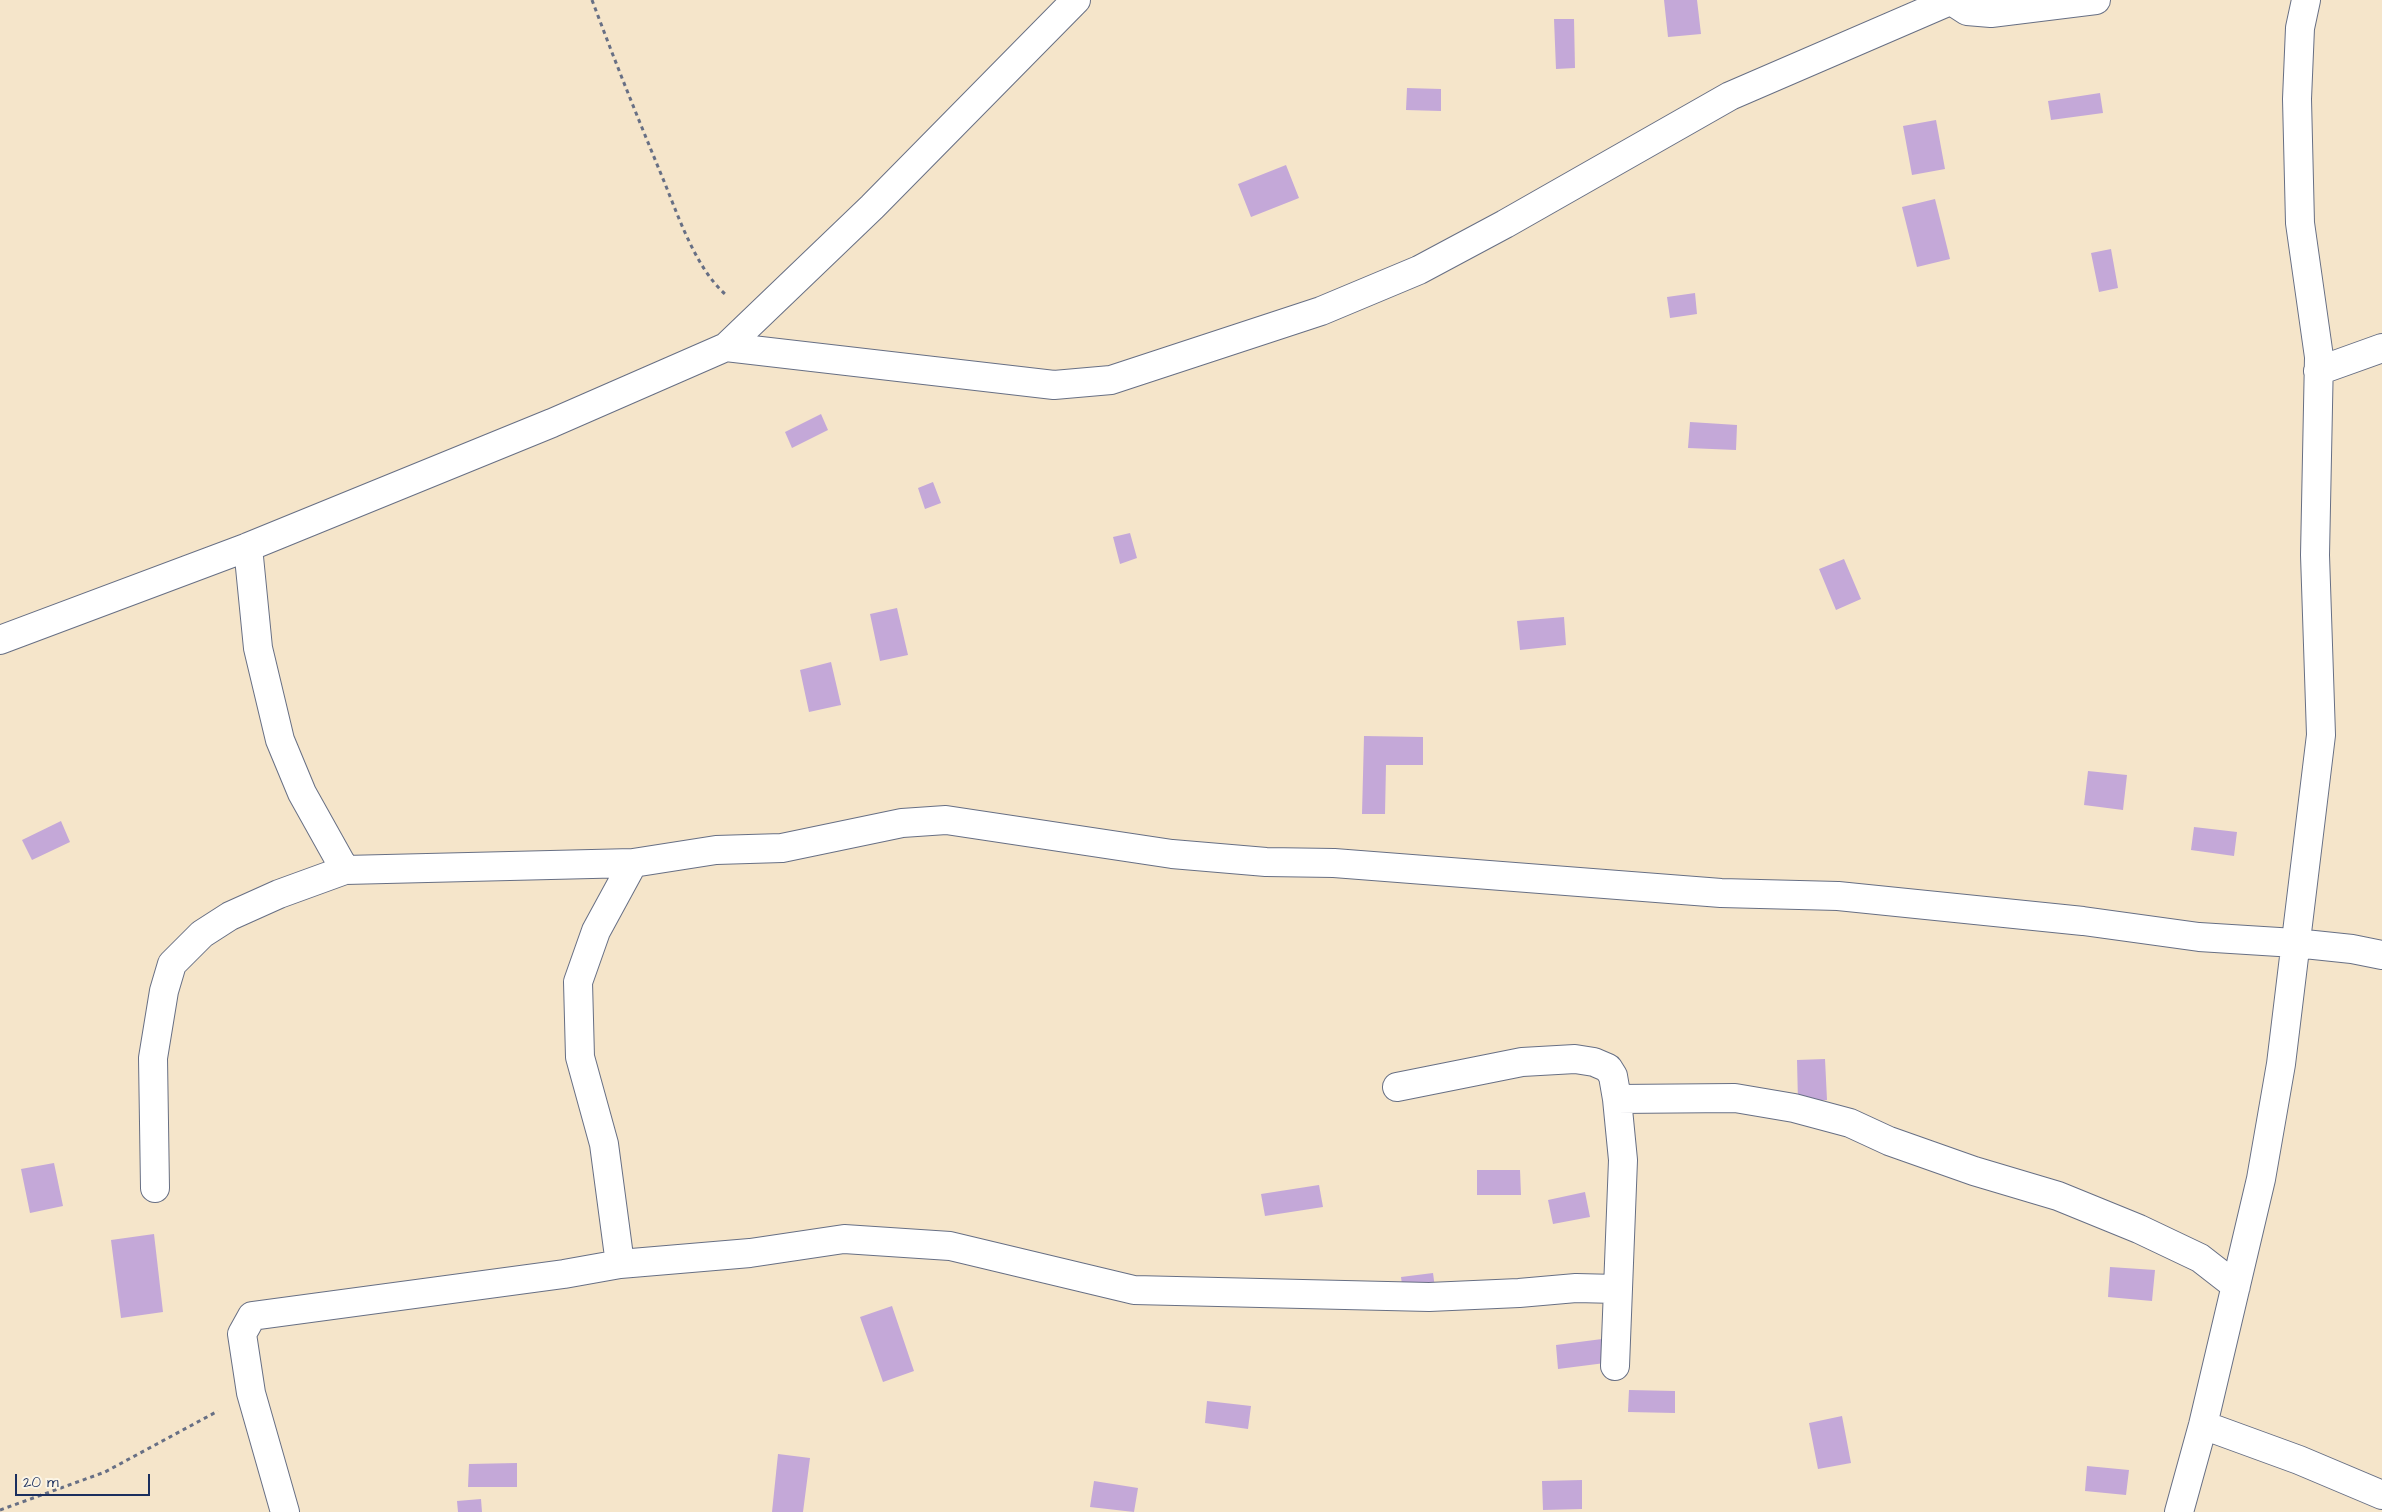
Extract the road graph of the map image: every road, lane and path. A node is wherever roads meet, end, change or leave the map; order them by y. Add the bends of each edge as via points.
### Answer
1 (592, 0) edge
2 (1076, 0) edge
3 (1950, 0) edge
4 (2096, 0) edge
5 (2306, 0) edge
6 (755, 321) junction
7 (726, 348) junction
8 (2382, 348) edge
9 (2318, 371) junction
10 (248, 547) junction
11 (0, 640) edge
12 (633, 863) junction
13 (345, 870) junction
14 (2295, 943) junction
15 (2382, 955) edge
16 (1397, 1087) dead end
17 (1617, 1099) junction
18 (155, 1188) dead end
19 (620, 1264) junction
20 (2236, 1286) junction
21 (1617, 1289) junction
22 (1616, 1366) dead end
23 (252, 1393) junction
24 (2203, 1425) junction
25 (2382, 1495) edge
26 (0, 1510) edge
27 (285, 1512) edge
28 (2179, 1512) edge

1 - 6 path via 682,227 713,283
2 - 6 street
3 - 4 street via 1967,11 1991,13
3 - 7 street via 1730,96 1506,224 1418,270 1321,311 1111,380 1054,385
5 - 9 street via 2300,28 2298,90 2300,222 2319,357
6 - 7 street
7 - 10 street via 543,427
8 - 9 street
9 - 14 street via 2315,555 2321,735
10 - 11 street
10 - 13 street via 258,648 280,740 302,793
12 - 13 street
12 - 14 street via 716,850 782,848 902,823 946,820 1172,854 1266,862 1334,863 1721,893 1838,896 2083,921 2199,937
12 - 19 street via 596,931 578,982 580,1057 604,1144
13 - 18 street via 230,916 202,934 172,964 153,1058
14 - 15 street
14 - 20 street via 2281,1064 2261,1179
16 - 17 street via 1522,1062 1575,1059 1608,1068
17 - 20 street via 1735,1098 1794,1108 1850,1123 1898,1144 2058,1196 2139,1229 2200,1258
17 - 21 street via 1623,1160
19 - 21 street via 750,1253 844,1239 950,1246 1134,1290 1428,1297 1576,1288
19 - 23 street via 252,1316 242,1334
20 - 24 street
21 - 22 street
23 - 26 path via 105,1472
23 - 27 street
24 - 25 street
24 - 28 street

